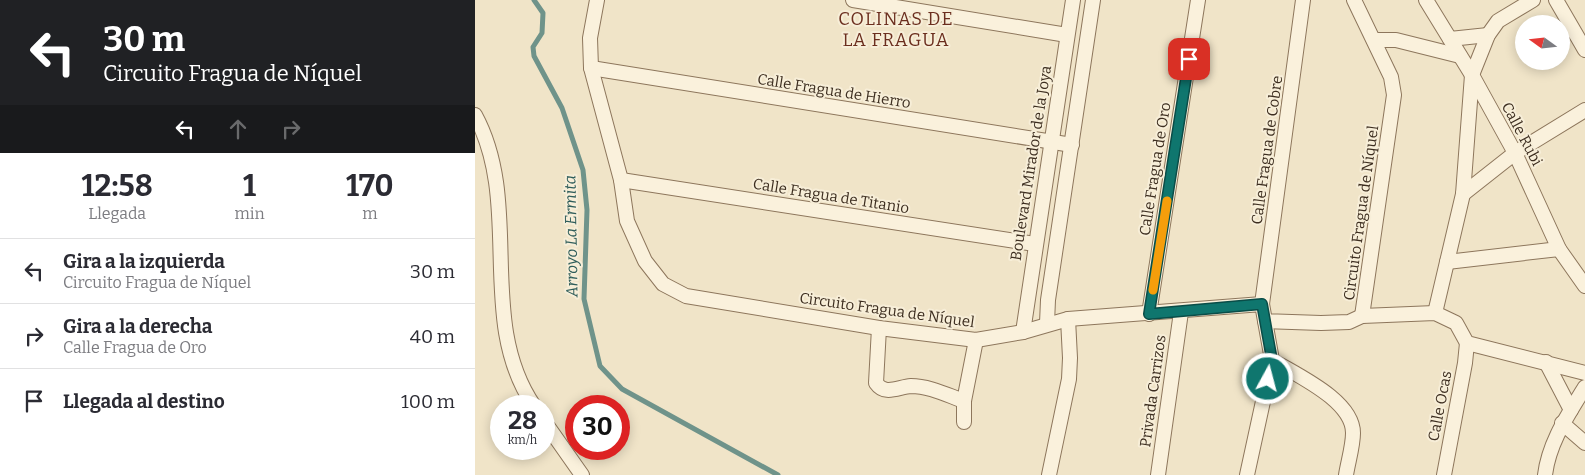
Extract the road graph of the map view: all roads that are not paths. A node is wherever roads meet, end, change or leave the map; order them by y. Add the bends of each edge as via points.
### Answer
1 (597, 0) edge
2 (853, 0) edge
3 (1073, 0) edge
4 (1093, 0) edge
5 (1198, 0) edge
6 (1303, 0) edge
7 (1354, 0) edge
8 (1425, 0) edge
9 (1533, 0) edge
10 (1557, 0) edge
11 (1067, 35) junction
12 (1488, 35) junction
13 (1450, 39) junction
14 (1374, 40) junction
15 (1585, 50) edge
16 (1460, 56) junction
17 (591, 68) junction
18 (1472, 75) junction
19 (1585, 110) edge
20 (475, 115) edge
21 (1051, 142) junction
22 (1072, 146) junction
23 (1515, 154) junction
24 (621, 180) junction
25 (1463, 194) junction
26 (1035, 244) junction
27 (1559, 249) junction
28 (1447, 262) junction
29 (1585, 286) edge
30 (1262, 304) junction
31 (1181, 312) junction
32 (1435, 313) junction
33 (1149, 314) junction
34 (1362, 316) junction
35 (1068, 319) junction
36 (1265, 321) junction
37 (1047, 323) junction
38 (879, 328) junction
39 (1023, 332) junction
40 (976, 340) junction
41 (1467, 343) junction
42 (1272, 360) junction
43 (1546, 362) junction
44 (1585, 373) edge
45 (1585, 387) edge
46 (526, 395) edge
47 (964, 401) junction
48 (1571, 410) junction
49 (964, 422) dead end
50 (1562, 422) junction
51 (555, 437) edge
52 (1585, 443) edge
53 (582, 475) edge
54 (1049, 475) edge
55 (1158, 475) edge
56 (1247, 475) edge
57 (1346, 475) edge
58 (1443, 475) edge
59 (1545, 475) edge

1 - 17 street, Circuito Fragua de Níquel via 590,38
2 - 11 street
3 - 11 street, Boulevard Mirador de la Joya
4 - 22 street
5 - 33 street, Calle Fragua de Oro
6 - 30 street, Calle Fragua de Cobre
7 - 14 street, Circuito Fragua de Níquel
8 - 13 street, Calle Rubi
9 - 12 street via 1498,21
10 - 15 street
11 - 21 street, Boulevard Mirador de la Joya
12 - 13 street
12 - 18 street
13 - 16 street, Calle Rubi
14 - 16 street via 1396,40
14 - 34 street, Circuito Fragua de Níquel via 1391,77 1394,94
16 - 18 street, Calle Rubi
17 - 21 street, Calle Fragua de Hierro
17 - 24 street, Circuito Fragua de Níquel
18 - 23 street, Calle Rubi
18 - 25 street
19 - 23 street
20 - 46 street via 486,136 499,189 503,314 511,356
21 - 22 street, Calle Fragua de Hierro
21 - 26 street, Boulevard Mirador de la Joya
22 - 37 street
23 - 25 street
23 - 27 street, Calle Rubi
24 - 26 street, Calle Fragua de Titanio
24 - 38 street, Circuito Fragua de Níquel via 627,221 645,261 663,284 686,296
25 - 28 street
26 - 39 street, Boulevard Mirador de la Joya
27 - 28 street
27 - 29 street, Calle Rubi
28 - 32 street
30 - 31 street, Circuito Fragua de Níquel
30 - 36 street
31 - 33 street, Circuito Fragua de Níquel
31 - 55 street, Privada Carrizos
32 - 34 street
32 - 41 street via 1456,323
33 - 35 street, Circuito Fragua de Níquel
34 - 36 street, Circuito Fragua de Níquel via 1349,322
35 - 37 street, Circuito Fragua de Níquel
35 - 54 street via 1069,379
36 - 42 street
37 - 39 street, Circuito Fragua de Níquel
38 - 40 street, Circuito Fragua de Níquel
38 - 47 street via 876,384 880,389 924,388
39 - 40 street, Circuito Fragua de Níquel
40 - 47 street
41 - 43 street
41 - 58 street, Calle Ocas
42 - 56 street
42 - 57 street via 1340,403 1353,432
43 - 44 street
43 - 48 street
45 - 48 street
47 - 49 street
48 - 50 street
50 - 52 street
50 - 59 street
51 - 53 street

